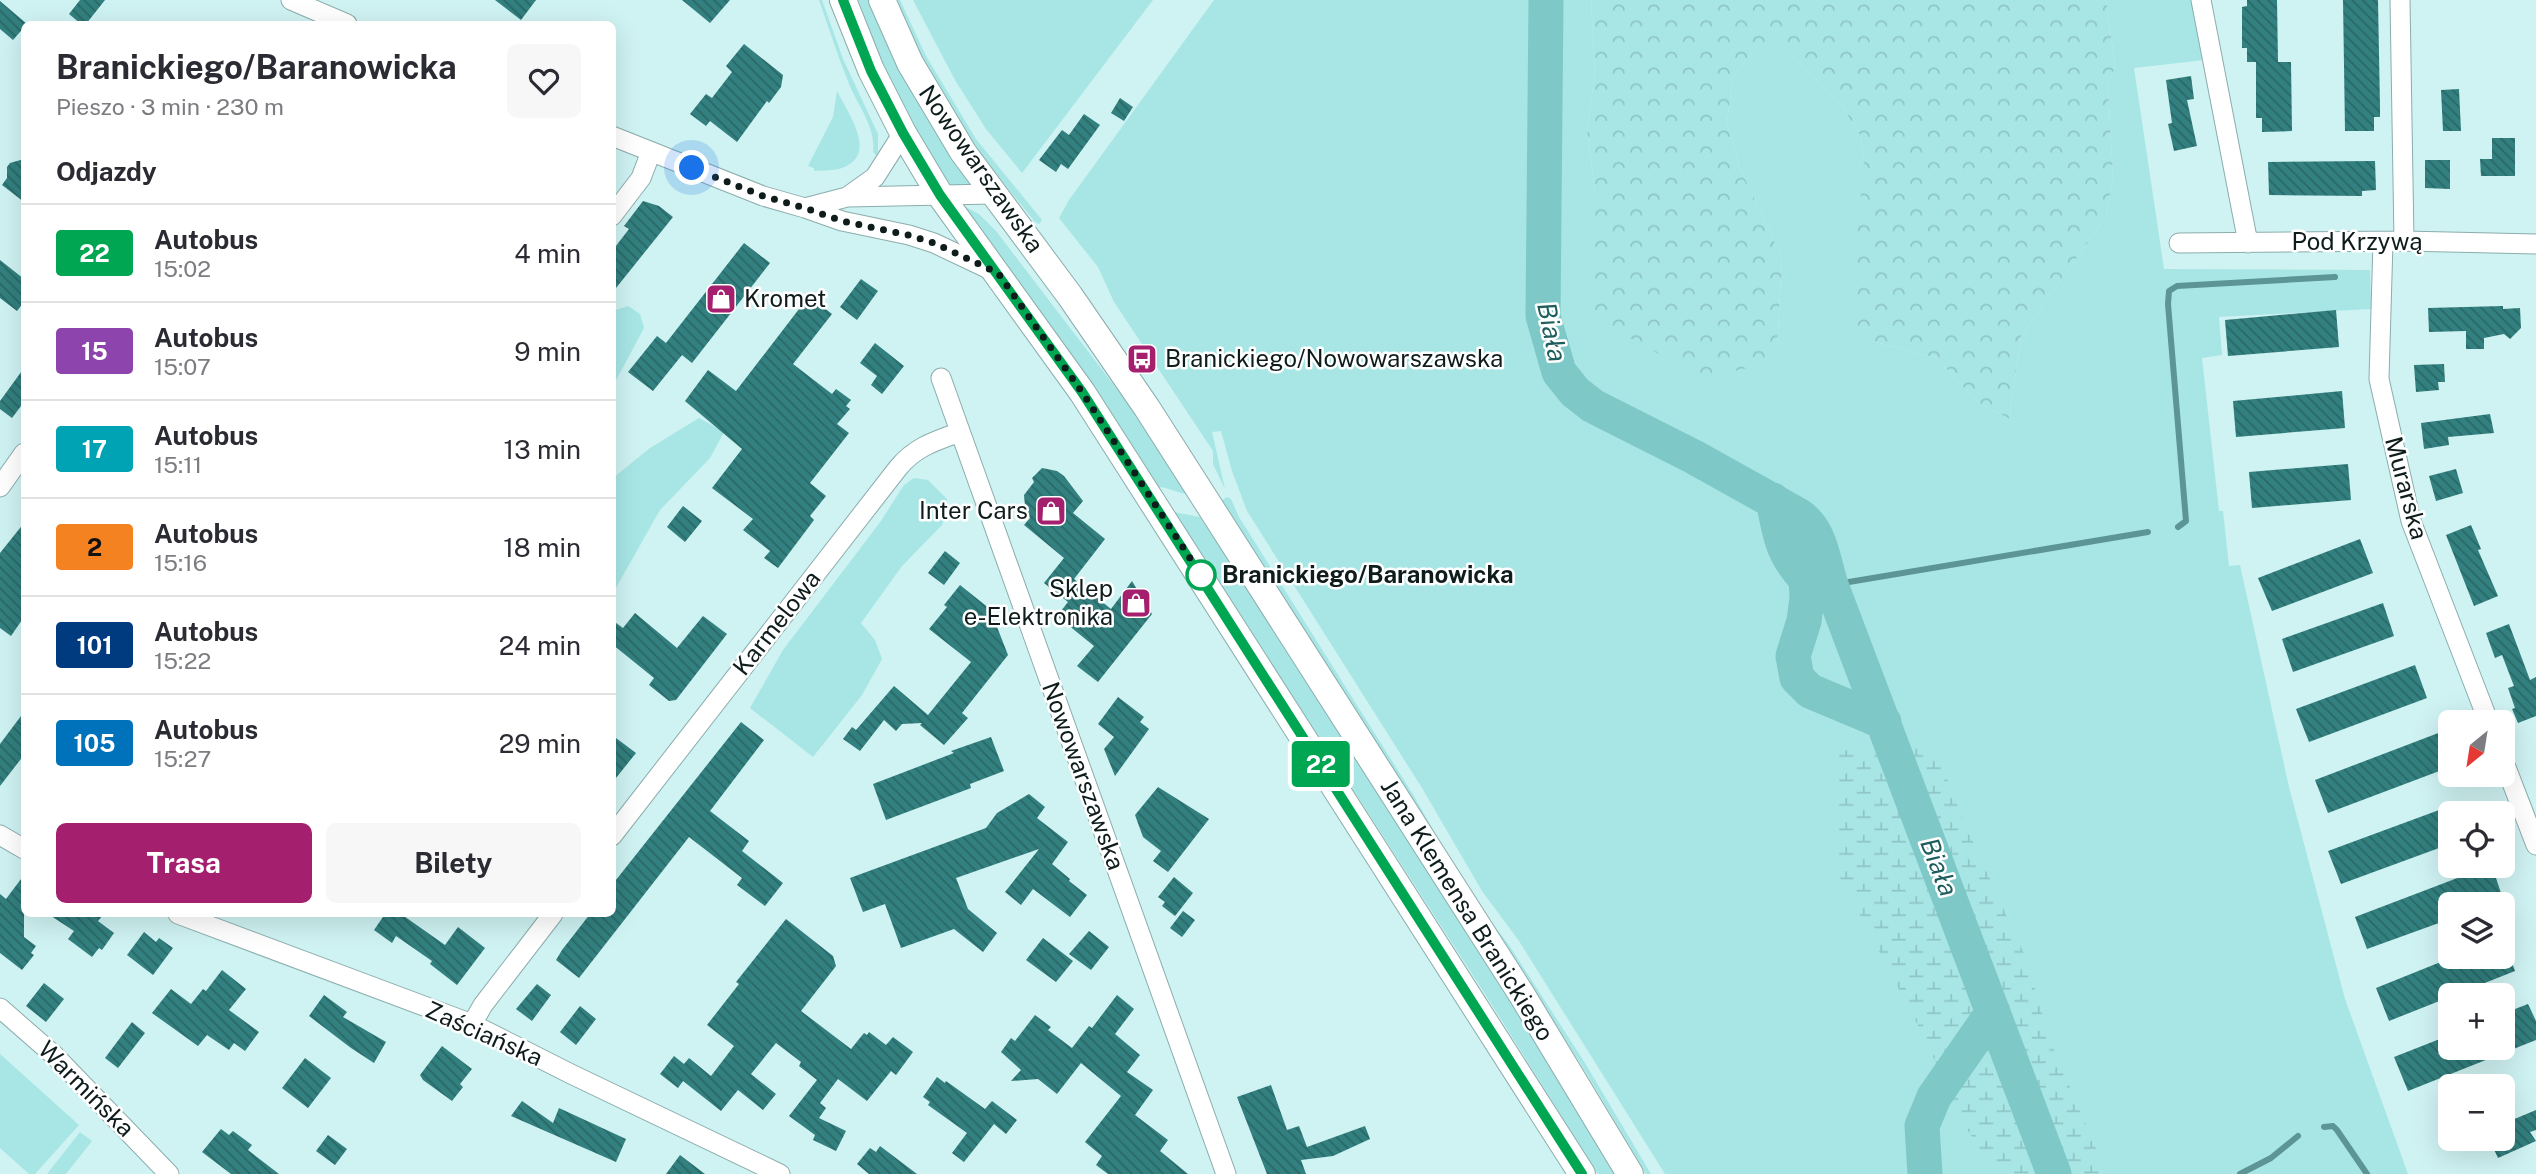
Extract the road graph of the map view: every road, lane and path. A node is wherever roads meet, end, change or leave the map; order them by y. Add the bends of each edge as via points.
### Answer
1 (291, 0) edge
2 (843, 0) edge
3 (882, 0) edge
4 (2201, 0) edge
5 (2400, 0) edge
6 (340, 21) edge
7 (903, 133) junction
8 (616, 138) edge
9 (651, 152) junction
10 (993, 194) junction
11 (940, 195) junction
12 (847, 197) junction
13 (805, 208) junction
14 (616, 211) edge
15 (2383, 242) junction
16 (2404, 242) junction
17 (2179, 243) dead end
18 (2248, 243) junction
19 (2536, 244) edge
20 (998, 273) junction
21 (1070, 296) joint
22 (941, 378) dead end
23 (960, 432) junction
24 (21, 457) edge
25 (0, 487) edge
26 (2484, 710) edge
27 (2514, 788) edge
28 (616, 831) edge
29 (0, 835) edge
30 (2536, 845) edge
31 (21, 847) edge
32 (186, 917) edge
33 (551, 917) edge
34 (0, 1008) edge
35 (472, 1024) junction
36 (169, 1174) edge
37 (780, 1174) edge
38 (1226, 1174) edge
39 (1582, 1174) edge
40 (1630, 1174) edge

1 - 6 street
2 - 7 main road, Nowowarszawska via 871,71
3 - 10 main road, Nowowarszawska via 931,102
4 - 18 street
5 - 16 street
7 - 11 main road, Nowowarszawska
7 - 12 street via 875,177
8 - 9 street
9 - 13 street
9 - 14 street via 641,177
10 - 11 street
10 - 21 main road, Nowowarszawska
11 - 12 street
11 - 20 main road, Nowowarszawska
12 - 13 street
13 - 20 street via 934,243
15 - 16 street, Pod Krzywą
15 - 18 street, Pod Krzywą
15 - 26 street, Murarska via 2379,379 2411,521
16 - 19 street, Pod Krzywą
17 - 18 street, Pod Krzywą
20 - 39 main road, Jana Klemensa Branickiego via 1156,505
21 - 40 main road, Jana Klemensa Branickiego via 1184,465 1522,995
22 - 23 street, Nowowarszawska
23 - 28 street, Karmelowa via 908,455
23 - 38 street, Nowowarszawska
24 - 25 street
27 - 30 street
29 - 31 street
32 - 35 street, Zaściańska
33 - 35 street
34 - 36 street, Warmińska via 55,1056
35 - 37 street, Zaściańska

